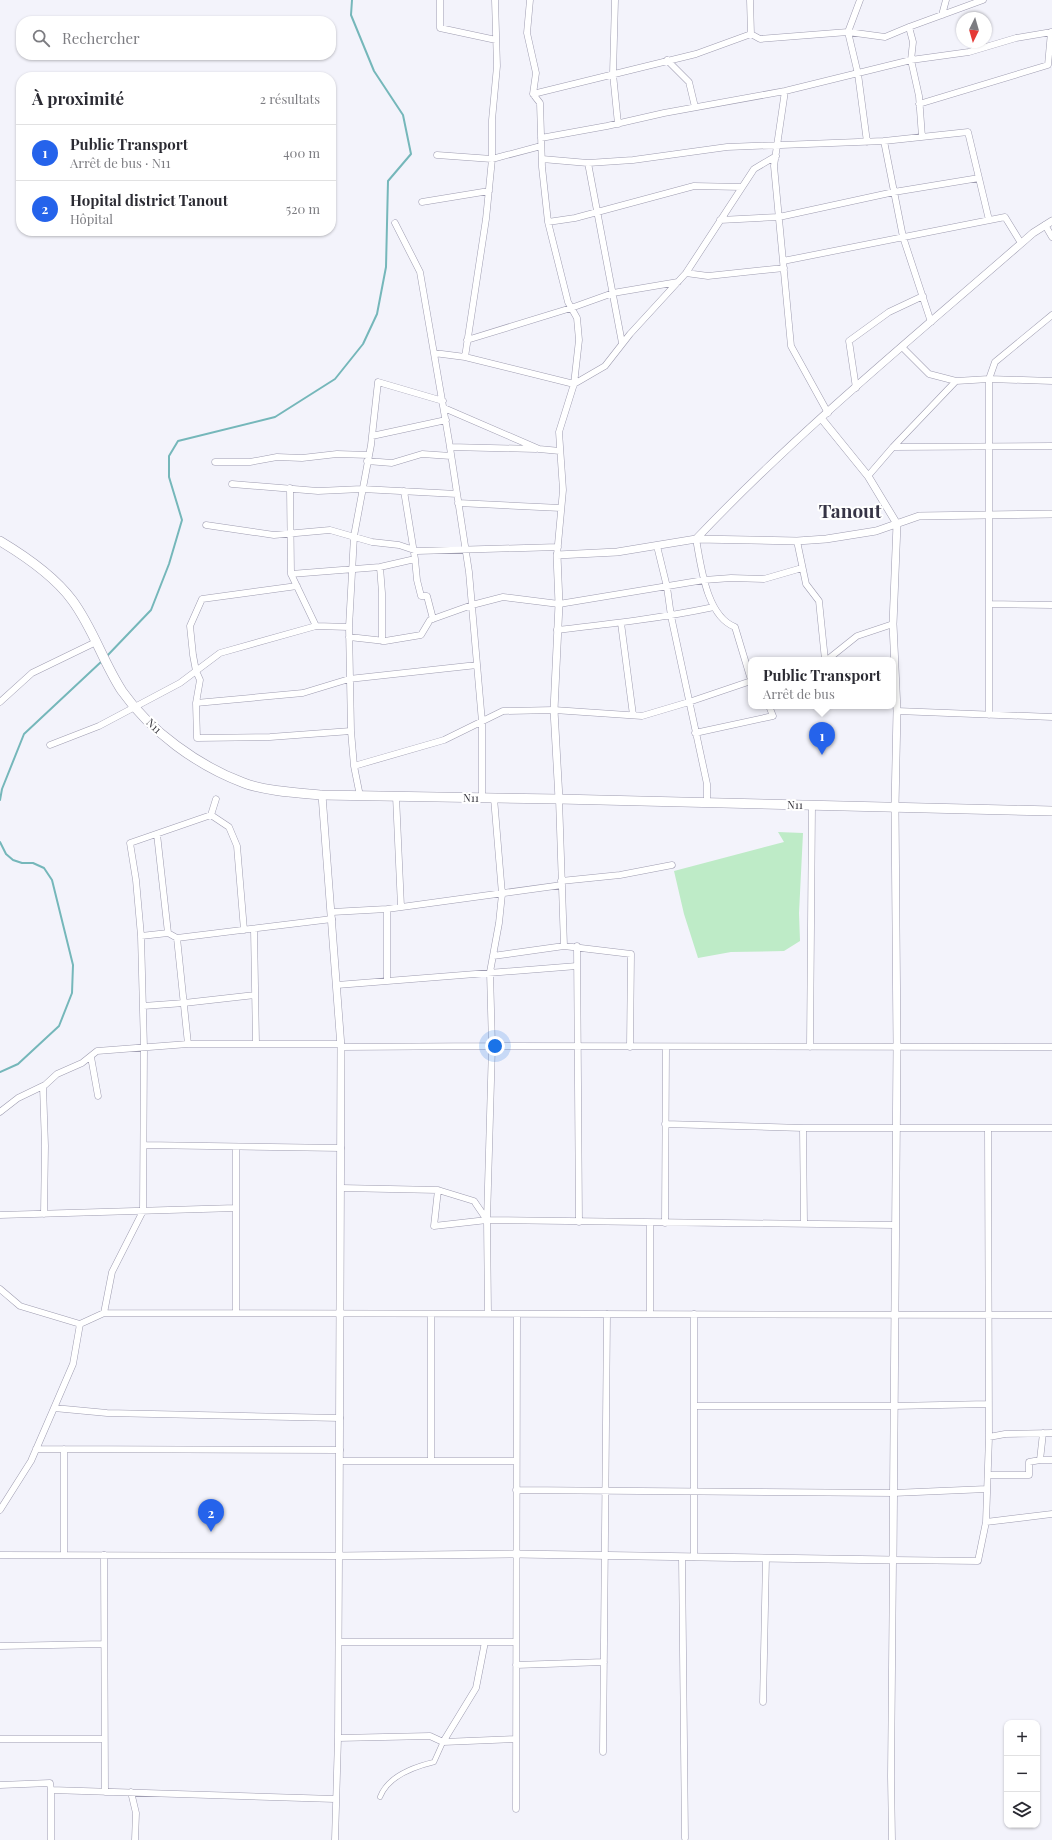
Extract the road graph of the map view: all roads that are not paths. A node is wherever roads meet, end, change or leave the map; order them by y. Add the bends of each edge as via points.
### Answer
1 (440, 0) edge
2 (495, 0) edge
3 (530, 0) edge
4 (615, 0) edge
5 (750, 0) edge
6 (860, 0) edge
7 (946, 0) edge
8 (982, 0) edge
9 (942, 14) junction
10 (909, 27) junction
11 (848, 32) junction
12 (1052, 32) edge
13 (752, 34) junction
14 (496, 40) junction
15 (667, 60) junction
16 (911, 60) junction
17 (613, 74) junction
18 (858, 74) junction
19 (785, 91) junction
20 (533, 94) junction
21 (919, 104) junction
22 (695, 107) junction
23 (618, 124) junction
24 (922, 137) junction
25 (541, 138) junction
26 (884, 141) junction
27 (867, 142) junction
28 (778, 145) junction
29 (541, 146) junction
30 (437, 155) dead end
31 (776, 156) junction
32 (492, 159) junction
33 (542, 159) junction
34 (588, 163) junction
35 (979, 178) junction
36 (742, 186) junction
37 (489, 191) junction
38 (894, 192) junction
39 (422, 202) dead end
40 (597, 212) junction
41 (779, 217) junction
42 (720, 220) junction
43 (989, 220) junction
44 (1052, 221) edge
45 (548, 222) junction
46 (394, 223) dead end
47 (1045, 225) junction
48 (903, 237) junction
49 (1052, 237) edge
50 (1022, 242) junction
51 (783, 261) junction
52 (784, 268) junction
53 (686, 273) junction
54 (678, 282) junction
55 (613, 294) junction
56 (923, 296) junction
57 (571, 308) junction
58 (1052, 315) edge
59 (931, 322) junction
60 (467, 340) junction
61 (622, 343) junction
62 (902, 347) junction
63 (434, 353) junction
64 (465, 357) junction
65 (989, 380) junction
66 (956, 381) junction
67 (1052, 381) edge
68 (574, 384) junction
69 (856, 388) junction
70 (443, 404) junction
71 (828, 413) junction
72 (821, 418) junction
73 (446, 420) junction
74 (372, 436) junction
75 (990, 446) junction
76 (1052, 446) edge
77 (450, 447) junction
78 (893, 447) junction
79 (540, 449) junction
80 (560, 451) junction
81 (452, 456) junction
82 (368, 458) junction
83 (214, 462) dead end
84 (868, 476) junction
85 (232, 484) dead end
86 (290, 488) junction
87 (362, 489) junction
88 (404, 492) junction
89 (457, 494) junction
90 (458, 503) junction
91 (561, 508) junction
92 (1052, 514) edge
93 (989, 515) junction
94 (897, 524) junction
95 (206, 525) dead end
96 (290, 534) junction
97 (354, 536) junction
98 (696, 539) junction
99 (0, 541) edge
100 (797, 541) junction
101 (657, 546) junction
102 (465, 549) junction
103 (413, 550) junction
104 (558, 551) junction
105 (415, 560) junction
106 (380, 567) junction
107 (353, 568) junction
108 (802, 568) junction
109 (291, 574) junction
110 (704, 580) junction
111 (297, 586) junction
112 (667, 587) junction
113 (560, 604) junction
114 (990, 604) junction
115 (472, 605) junction
116 (1052, 605) edge
117 (714, 607) junction
118 (671, 616) junction
119 (433, 619) junction
120 (621, 623) junction
121 (893, 624) junction
122 (316, 626) junction
123 (349, 627) junction
124 (557, 630) junction
125 (349, 637) junction
126 (382, 641) junction
127 (96, 642) junction
128 (826, 657) edge
129 (830, 657) edge
130 (895, 657) edge
131 (477, 665) junction
132 (748, 670) edge
133 (196, 671) junction
134 (349, 679) junction
135 (748, 681) edge
136 (896, 689) edge
137 (0, 702) edge
138 (689, 702) junction
139 (196, 703) junction
140 (135, 707) junction
141 (770, 709) edge
142 (554, 710) junction
143 (897, 711) junction
144 (633, 714) junction
145 (989, 715) junction
146 (1052, 717) edge
147 (482, 722) junction
148 (351, 731) junction
149 (695, 733) junction
150 (50, 745) dead end
151 (354, 766) junction
152 (322, 795) junction
153 (360, 796) junction
154 (396, 796) junction
155 (482, 798) junction
156 (494, 798) junction
157 (216, 799) dead end
158 (559, 799) junction
159 (707, 803) junction
160 (812, 805) junction
161 (895, 807) junction
162 (1052, 810) edge
163 (211, 815) junction
164 (157, 834) junction
165 (672, 865) dead end
166 (561, 883) junction
167 (502, 894) junction
168 (401, 907) junction
169 (387, 909) junction
170 (332, 916) junction
171 (254, 929) junction
172 (244, 930) junction
173 (168, 933) junction
174 (141, 936) junction
175 (177, 938) junction
176 (564, 946) junction
177 (577, 946) junction
178 (493, 956) junction
179 (577, 966) junction
180 (490, 972) junction
181 (387, 981) junction
182 (337, 985) junction
183 (255, 995) junction
184 (184, 1003) junction
185 (143, 1006) junction
186 (188, 1044) junction
187 (256, 1044) junction
188 (341, 1046) junction
189 (492, 1046) junction
190 (897, 1046) junction
191 (578, 1047) junction
192 (630, 1047) junction
193 (666, 1047) junction
194 (810, 1047) junction
195 (1052, 1047) edge
196 (144, 1048) junction
197 (90, 1056) junction
198 (43, 1086) junction
199 (98, 1096) dead end
200 (0, 1112) edge
201 (665, 1124) junction
202 (803, 1128) junction
203 (988, 1128) junction
204 (1052, 1128) edge
205 (896, 1129) junction
206 (144, 1145) junction
207 (236, 1147) junction
208 (341, 1148) junction
209 (341, 1188) junction
210 (438, 1190) junction
211 (236, 1208) junction
212 (143, 1211) junction
213 (44, 1214) junction
214 (0, 1215) edge
215 (487, 1220) junction
216 (579, 1222) junction
217 (650, 1223) junction
218 (665, 1223) junction
219 (804, 1224) junction
220 (895, 1225) junction
221 (0, 1289) edge
222 (104, 1312) junction
223 (488, 1312) junction
224 (236, 1313) junction
225 (340, 1314) junction
226 (431, 1314) junction
227 (517, 1314) junction
228 (607, 1314) junction
229 (650, 1314) junction
230 (694, 1314) junction
231 (895, 1314) junction
232 (988, 1314) junction
233 (1052, 1315) edge
234 (80, 1324) junction
235 (988, 1404) junction
236 (694, 1406) junction
237 (894, 1406) junction
238 (54, 1408) junction
239 (340, 1418) junction
240 (1043, 1433) junction
241 (1052, 1433) edge
242 (989, 1437) junction
243 (36, 1449) junction
244 (64, 1449) junction
245 (340, 1450) junction
246 (1040, 1460) junction
247 (1052, 1460) edge
248 (340, 1461) junction
249 (431, 1461) junction
250 (516, 1461) junction
251 (988, 1475) junction
252 (987, 1489) junction
253 (516, 1490) junction
254 (694, 1491) junction
255 (606, 1492) junction
256 (893, 1493) junction
257 (0, 1510) edge
258 (1052, 1514) edge
259 (986, 1522) junction
260 (516, 1554) junction
261 (0, 1555) edge
262 (64, 1555) junction
263 (104, 1555) junction
264 (339, 1556) junction
265 (606, 1556) junction
266 (682, 1557) junction
267 (694, 1557) junction
268 (766, 1558) junction
269 (893, 1560) junction
270 (339, 1642) junction
271 (485, 1642) junction
272 (516, 1642) junction
273 (104, 1644) junction
274 (0, 1646) edge
275 (604, 1662) junction
276 (516, 1665) junction
277 (763, 1702) dead end
278 (338, 1738) junction
279 (0, 1739) edge
280 (104, 1739) junction
281 (516, 1740) junction
282 (443, 1742) junction
283 (603, 1752) dead end
284 (0, 1785) edge
285 (50, 1790) junction
286 (105, 1792) junction
287 (130, 1792) junction
288 (380, 1797) dead end
289 (336, 1799) junction
290 (516, 1809) dead end
291 (685, 1838) dead end
292 (51, 1840) edge
293 (135, 1840) edge
294 (335, 1840) edge
295 (892, 1840) edge

1 - 14 street via 440,28
2 - 14 street
3 - 20 street via 528,33 536,74
4 - 17 street
5 - 13 street
6 - 11 street
7 - 9 street
8 - 9 street
9 - 10 street
10 - 11 street via 885,37
10 - 16 street via 913,42
11 - 13 street via 760,39
11 - 18 street
12 - 16 street via 1016,38 969,52
12 - 21 street via 1048,65
13 - 15 street via 696,54
14 - 32 street
15 - 17 street
15 - 22 street via 689,82
16 - 18 street
16 - 21 street
17 - 20 street
17 - 23 street
18 - 19 street
18 - 27 street
19 - 22 street
19 - 28 street
20 - 25 street via 540,103
21 - 24 street
22 - 23 street
23 - 25 street
24 - 26 street
24 - 35 street via 968,132
25 - 29 street
26 - 27 street
26 - 38 street
27 - 28 street
28 - 31 street
28 - 34 street via 727,147 633,160
29 - 32 street
29 - 33 street
30 - 32 street
31 - 36 street via 754,169
31 - 41 street via 774,166
32 - 37 street
33 - 34 street
33 - 45 street
34 - 40 street
35 - 38 street
35 - 43 street
36 - 40 street via 694,186
36 - 42 street
37 - 39 street
37 - 60 street
38 - 41 street
38 - 48 street
40 - 45 street
40 - 55 street
41 - 42 street
41 - 51 street
42 - 53 street
43 - 48 street
43 - 50 street via 1005,217
44 - 47 street
45 - 57 street
46 - 63 street via 420,272
47 - 49 street
47 - 50 street
48 - 51 street
48 - 56 street
50 - 59 street
51 - 52 street
52 - 53 street via 708,276
52 - 71 street via 791,346
53 - 54 street
54 - 55 street
54 - 61 street
55 - 57 street
55 - 61 street
56 - 59 street
56 - 69 street via 889,312 849,341
57 - 60 street
57 - 68 street via 577,318 579,340
58 - 65 street via 995,362
59 - 62 street
60 - 64 street
61 - 68 street via 605,366
62 - 66 street via 929,374
62 - 69 street
63 - 64 street
63 - 70 street
64 - 68 street
65 - 66 street
65 - 67 street
65 - 75 street
66 - 78 street
68 - 80 street via 559,432
69 - 71 street
70 - 73 street
70 - 74 street via 378,382
70 - 79 street
71 - 72 street
72 - 84 street
72 - 98 street via 734,499
73 - 74 street
73 - 77 street
74 - 82 street
75 - 76 street
75 - 78 street
75 - 93 street
77 - 79 street
77 - 81 street
78 - 84 street
79 - 80 street
80 - 91 street via 563,490
81 - 82 street via 422,454 392,463
81 - 89 street
82 - 83 street via 337,454 302,458 277,457 250,462
82 - 87 street
84 - 94 street
85 - 86 street
86 - 87 street via 318,491
86 - 96 street
87 - 88 street
87 - 97 street
88 - 89 street
88 - 103 street
89 - 90 street
90 - 91 street
90 - 102 street
91 - 104 street
92 - 93 street
93 - 94 street via 919,516
93 - 114 street
94 - 100 street via 876,531 826,540
94 - 121 street
95 - 96 street via 274,535
96 - 97 street via 330,530
96 - 109 street
97 - 103 street
97 - 107 street
98 - 100 street
98 - 101 street
98 - 110 street
99 - 127 main road, N11 via 19,552 60,586 73,600
100 - 108 street
101 - 104 street via 617,552
101 - 112 street
102 - 103 street
102 - 104 street
102 - 115 street
103 - 105 street
104 - 113 street
105 - 106 street
105 - 119 street via 420,596 427,596
106 - 107 street
106 - 126 street
107 - 109 street
107 - 123 street
108 - 110 street via 764,579
108 - 128 street via 806,584 819,601
109 - 111 street
110 - 112 street
110 - 117 street
111 - 122 street
111 - 133 street via 202,599 190,626
112 - 113 street
112 - 118 street
113 - 115 street via 504,597
113 - 124 street
114 - 116 street
114 - 145 street
115 - 119 street
115 - 131 street
117 - 118 street
117 - 132 street via 728,624 735,627
118 - 120 street
118 - 138 street
119 - 126 street via 421,635
120 - 124 street
120 - 144 street
121 - 129 street via 857,636
121 - 130 street
122 - 123 street
122 - 133 street via 220,653
123 - 125 street
124 - 142 street
125 - 126 street
125 - 134 street
127 - 137 street via 32,673
127 - 140 main road, N11 via 110,670
131 - 134 street
131 - 147 street
133 - 139 street via 200,680
133 - 140 street via 180,683
134 - 139 street via 303,693
134 - 148 street
135 - 138 street
136 - 143 street
138 - 144 street via 642,716
138 - 149 street
139 - 148 street via 197,738 270,737
140 - 150 street via 99,726
140 - 152 main road, N11 via 173,744 205,765 245,784
141 - 149 street via 773,716
142 - 144 street
142 - 147 street via 503,711
142 - 158 street
143 - 145 street
143 - 161 street
145 - 146 street
147 - 151 street via 444,740
147 - 155 street
148 - 151 street
149 - 159 street via 707,784
151 - 153 street
152 - 153 main road, N11
152 - 170 street
153 - 154 main road, N11
154 - 155 main road, N11
154 - 168 street
155 - 156 main road, N11
156 - 158 main road, N11
156 - 167 street
157 - 163 street
158 - 159 main road, N11
158 - 166 street
159 - 160 main road, N11
160 - 161 main road, N11
160 - 194 street
161 - 162 main road, N11
161 - 190 street
163 - 164 street
163 - 172 street via 229,828 236,846
164 - 173 street
164 - 174 street via 130,843
165 - 166 street via 620,876
166 - 167 street
166 - 176 street
167 - 168 street
167 - 178 street
168 - 169 street
169 - 170 street
169 - 181 street
170 - 171 street
170 - 182 street
171 - 172 street
171 - 183 street
172 - 175 street
173 - 174 street
173 - 175 street
174 - 185 street
175 - 184 street
176 - 177 street
176 - 178 street
177 - 179 street
177 - 192 street via 631,954
178 - 180 street
179 - 180 street
179 - 191 street
180 - 181 street
180 - 189 street
181 - 182 street
182 - 188 street
183 - 184 street
183 - 187 street
184 - 185 street
184 - 186 street
185 - 196 street
186 - 187 street
186 - 196 street
187 - 188 street
188 - 189 street
188 - 208 street
189 - 191 street
189 - 215 street
190 - 194 street
190 - 195 street
190 - 205 street
191 - 192 street
191 - 216 street
192 - 193 street
193 - 194 street
193 - 201 street
196 - 197 street via 97,1051
196 - 206 street
197 - 198 street via 82,1063 57,1074
197 - 199 street
198 - 200 street via 18,1098
198 - 213 street
201 - 202 street
201 - 218 street
202 - 205 street
202 - 219 street
203 - 204 street
203 - 205 street
203 - 232 street
205 - 220 street
206 - 207 street
206 - 212 street
207 - 208 street
207 - 211 street
208 - 209 street
209 - 210 street
209 - 225 street
210 - 215 street via 474,1201
210 - 215 street via 434,1226
211 - 212 street
211 - 224 street
212 - 213 street
212 - 222 street via 112,1272
213 - 214 street
215 - 216 street
215 - 223 street
216 - 217 street
217 - 218 street
217 - 229 street
218 - 219 street
219 - 220 street
220 - 231 street
221 - 234 street via 20,1306
222 - 224 street
222 - 234 street
223 - 226 street
223 - 227 street
224 - 225 street
225 - 226 street
225 - 239 street
226 - 249 street
227 - 228 street
227 - 250 street
228 - 229 street
228 - 255 street
229 - 230 street
230 - 231 street
230 - 236 street
231 - 232 street
231 - 237 street
232 - 233 street
232 - 235 street
234 - 238 street via 73,1364
235 - 237 street
235 - 242 street
236 - 237 street
236 - 254 street
237 - 256 street
238 - 239 street via 107,1413
238 - 243 street
239 - 245 street
240 - 241 street
240 - 242 street
240 - 246 street
242 - 251 street
243 - 244 street
243 - 257 street
244 - 245 street
244 - 262 street
245 - 248 street
246 - 247 street
246 - 251 street via 1029,1462 1029,1475
248 - 249 street
248 - 264 street
249 - 250 street
250 - 253 street
251 - 252 street
252 - 256 street
252 - 259 street
253 - 255 street
253 - 260 street
254 - 255 street
254 - 256 street
254 - 267 street
255 - 265 street
256 - 269 street
258 - 259 street
259 - 269 street via 978,1562
260 - 264 street
260 - 265 street
260 - 272 street
261 - 262 street
262 - 263 street
263 - 264 street
263 - 273 street
264 - 270 street
265 - 266 street
265 - 275 street
266 - 267 street
266 - 291 street
267 - 268 street
268 - 269 street
268 - 277 street
269 - 295 street
270 - 271 street
270 - 278 street
271 - 272 street
271 - 282 street via 476,1688
272 - 276 street
273 - 274 street
273 - 280 street
275 - 276 street
275 - 283 street
276 - 281 street
278 - 282 street via 430,1736
278 - 289 street
279 - 280 street
280 - 286 street
281 - 282 street
281 - 290 street
282 - 288 street via 434,1762 421,1765 390,1781 382,1790
284 - 285 street via 50,1783
285 - 286 street
285 - 292 street
286 - 287 street
287 - 289 street
287 - 293 street via 136,1813
289 - 294 street

